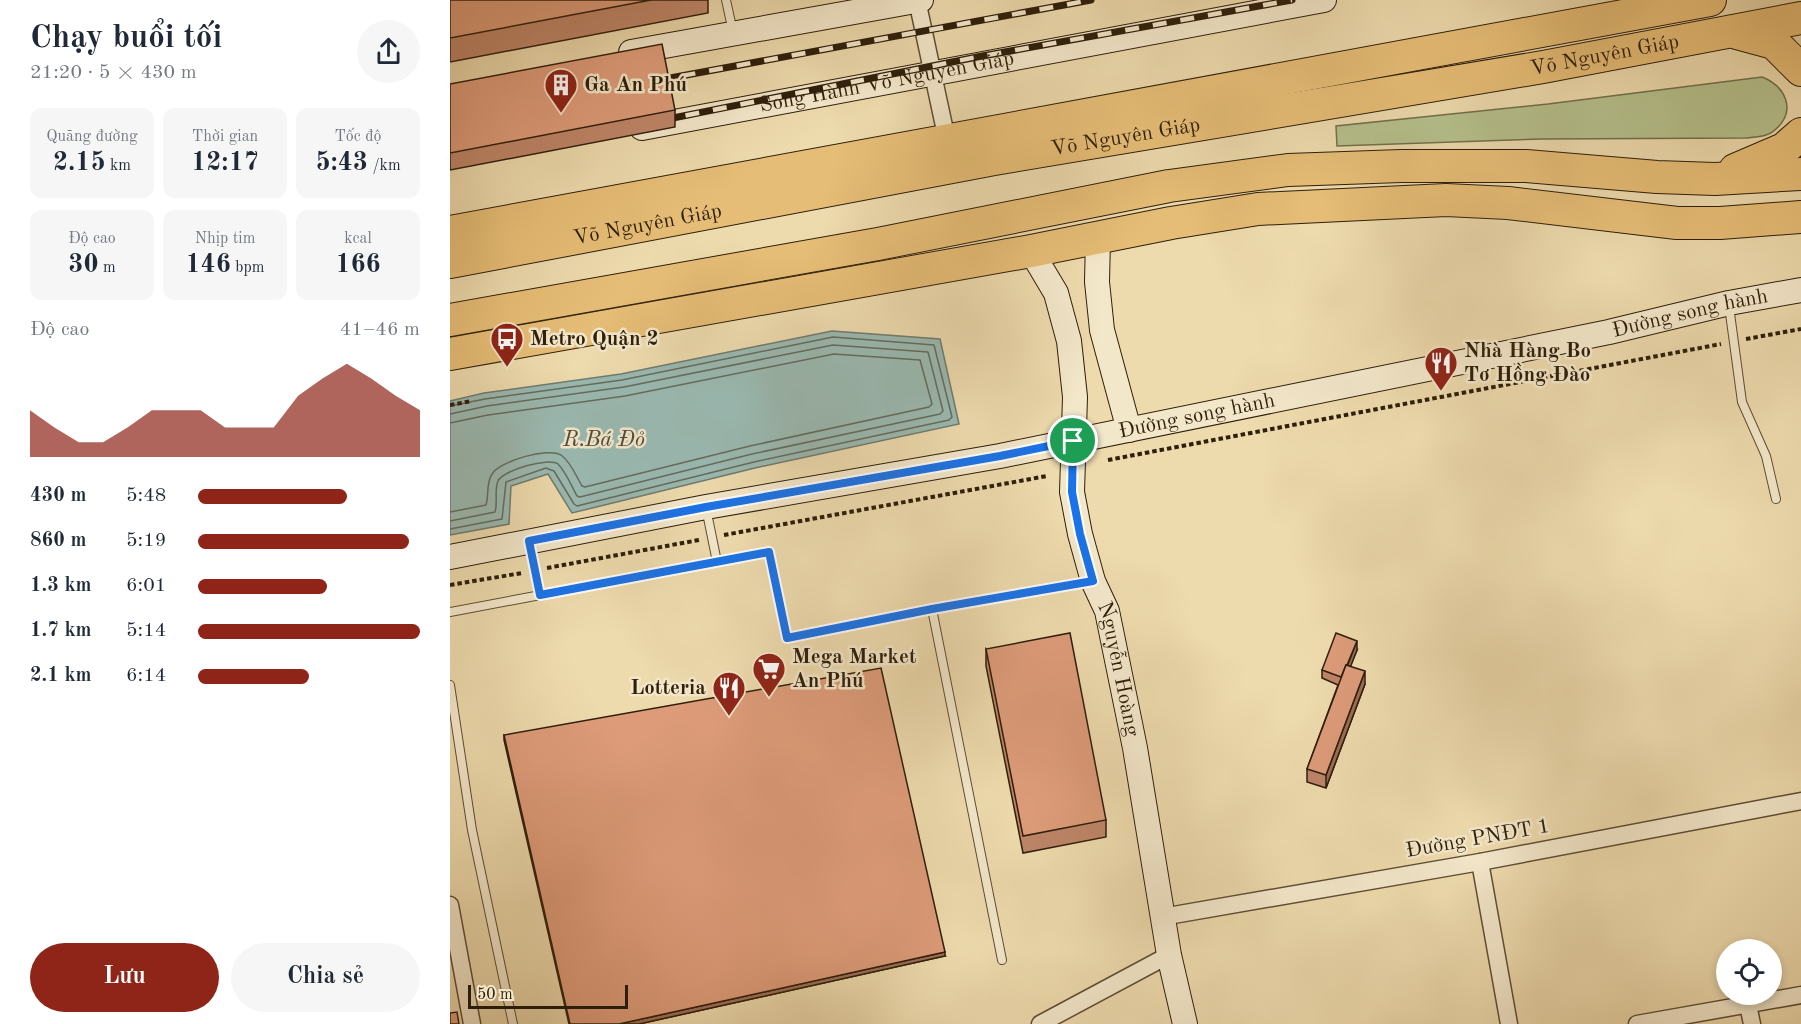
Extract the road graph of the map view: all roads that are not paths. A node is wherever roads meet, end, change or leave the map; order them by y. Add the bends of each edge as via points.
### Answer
1 (726, 0) edge
2 (918, 0) edge
3 (1324, 0) edge
4 (1710, 0) edge
5 (1663, 8) junction
6 (1801, 18) edge
7 (1732, 32) junction
8 (733, 34) junction
9 (603, 57) edge
10 (1801, 70) edge
11 (933, 74) junction
12 (615, 133) edge
13 (1801, 134) edge
14 (947, 140) junction
15 (1799, 167) edge
16 (1715, 179) junction
17 (1801, 217) edge
18 (1720, 223) junction
19 (450, 232) edge
20 (1098, 239) junction
21 (1031, 251) junction
22 (450, 262) edge
23 (1801, 290) edge
24 (1729, 303) junction
25 (450, 320) edge
26 (450, 354) edge
27 (1129, 430) junction
28 (1073, 441) junction
29 (1776, 499) dead end
30 (706, 507) junction
31 (529, 541) junction
32 (450, 556) edge
33 (717, 562) junction
34 (1093, 581) junction
35 (540, 595) junction
36 (932, 609) junction
37 (450, 612) edge
38 (450, 685) edge
39 (1801, 801) edge
40 (1480, 862) junction
41 (450, 905) edge
42 (1162, 917) junction
43 (1169, 955) junction
44 (1002, 960) dead end
45 (1801, 995) edge
46 (1782, 999) edge
47 (1749, 1005) joint
48 (472, 1024) edge
49 (513, 1024) edge
50 (1040, 1024) edge
51 (1185, 1024) edge
52 (1509, 1024) edge
53 (1637, 1024) edge
54 (1752, 1024) edge

1 - 8 lane
2 - 8 main road
2 - 11 street
3 - 11 main road, Song Hành Võ Nguyên Giáp
4 - 5 highway, Võ Nguyên Giáp
5 - 7 highway
5 - 14 highway, Võ Nguyên Giáp
6 - 7 highway, Võ Nguyên Giáp
7 - 10 highway via 1774,43
7 - 22 highway, Võ Nguyên Giáp via 1005,157
8 - 9 main road
11 - 12 main road, Song Hành Võ Nguyên Giáp
11 - 14 street
13 - 16 highway via 1784,149
14 - 19 highway, Võ Nguyên Giáp
15 - 16 highway
15 - 18 highway via 1759,209
16 - 25 highway via 1526,166 1288,170 1169,186 878,244
17 - 18 highway
18 - 20 highway via 1677,223 1508,203 1446,200 1258,209
20 - 21 highway
20 - 27 main road via 1102,330
21 - 26 highway
21 - 28 main road, Nguyễn Hoàng via 1056,293 1067,333 1075,382
23 - 24 main road, Đường song hành
24 - 27 main road, Đường song hành via 1609,332
24 - 29 lane via 1742,402 1766,456
27 - 28 main road, Đường song hành
28 - 30 main road, Đường song hành
28 - 34 main road, Nguyễn Hoàng via 1072,492
30 - 31 main road, Đường song hành
30 - 33 lane
31 - 32 main road, Đường song hành
31 - 35 lane
33 - 35 lane
33 - 36 lane via 769,552 787,638
34 - 36 lane
34 - 42 main road, Nguyễn Hoàng via 1107,611 1135,748
35 - 37 lane
36 - 44 lane
38 - 49 lane via 472,830
39 - 40 street, Đường PNĐT 1
40 - 42 street, Đường PNĐT 1
40 - 52 street
41 - 48 street
42 - 43 main road, Nguyễn Hoàng
43 - 50 street
43 - 51 main road, Nguyễn Hoàng
45 - 46 street
47 - 53 street
47 - 54 street

